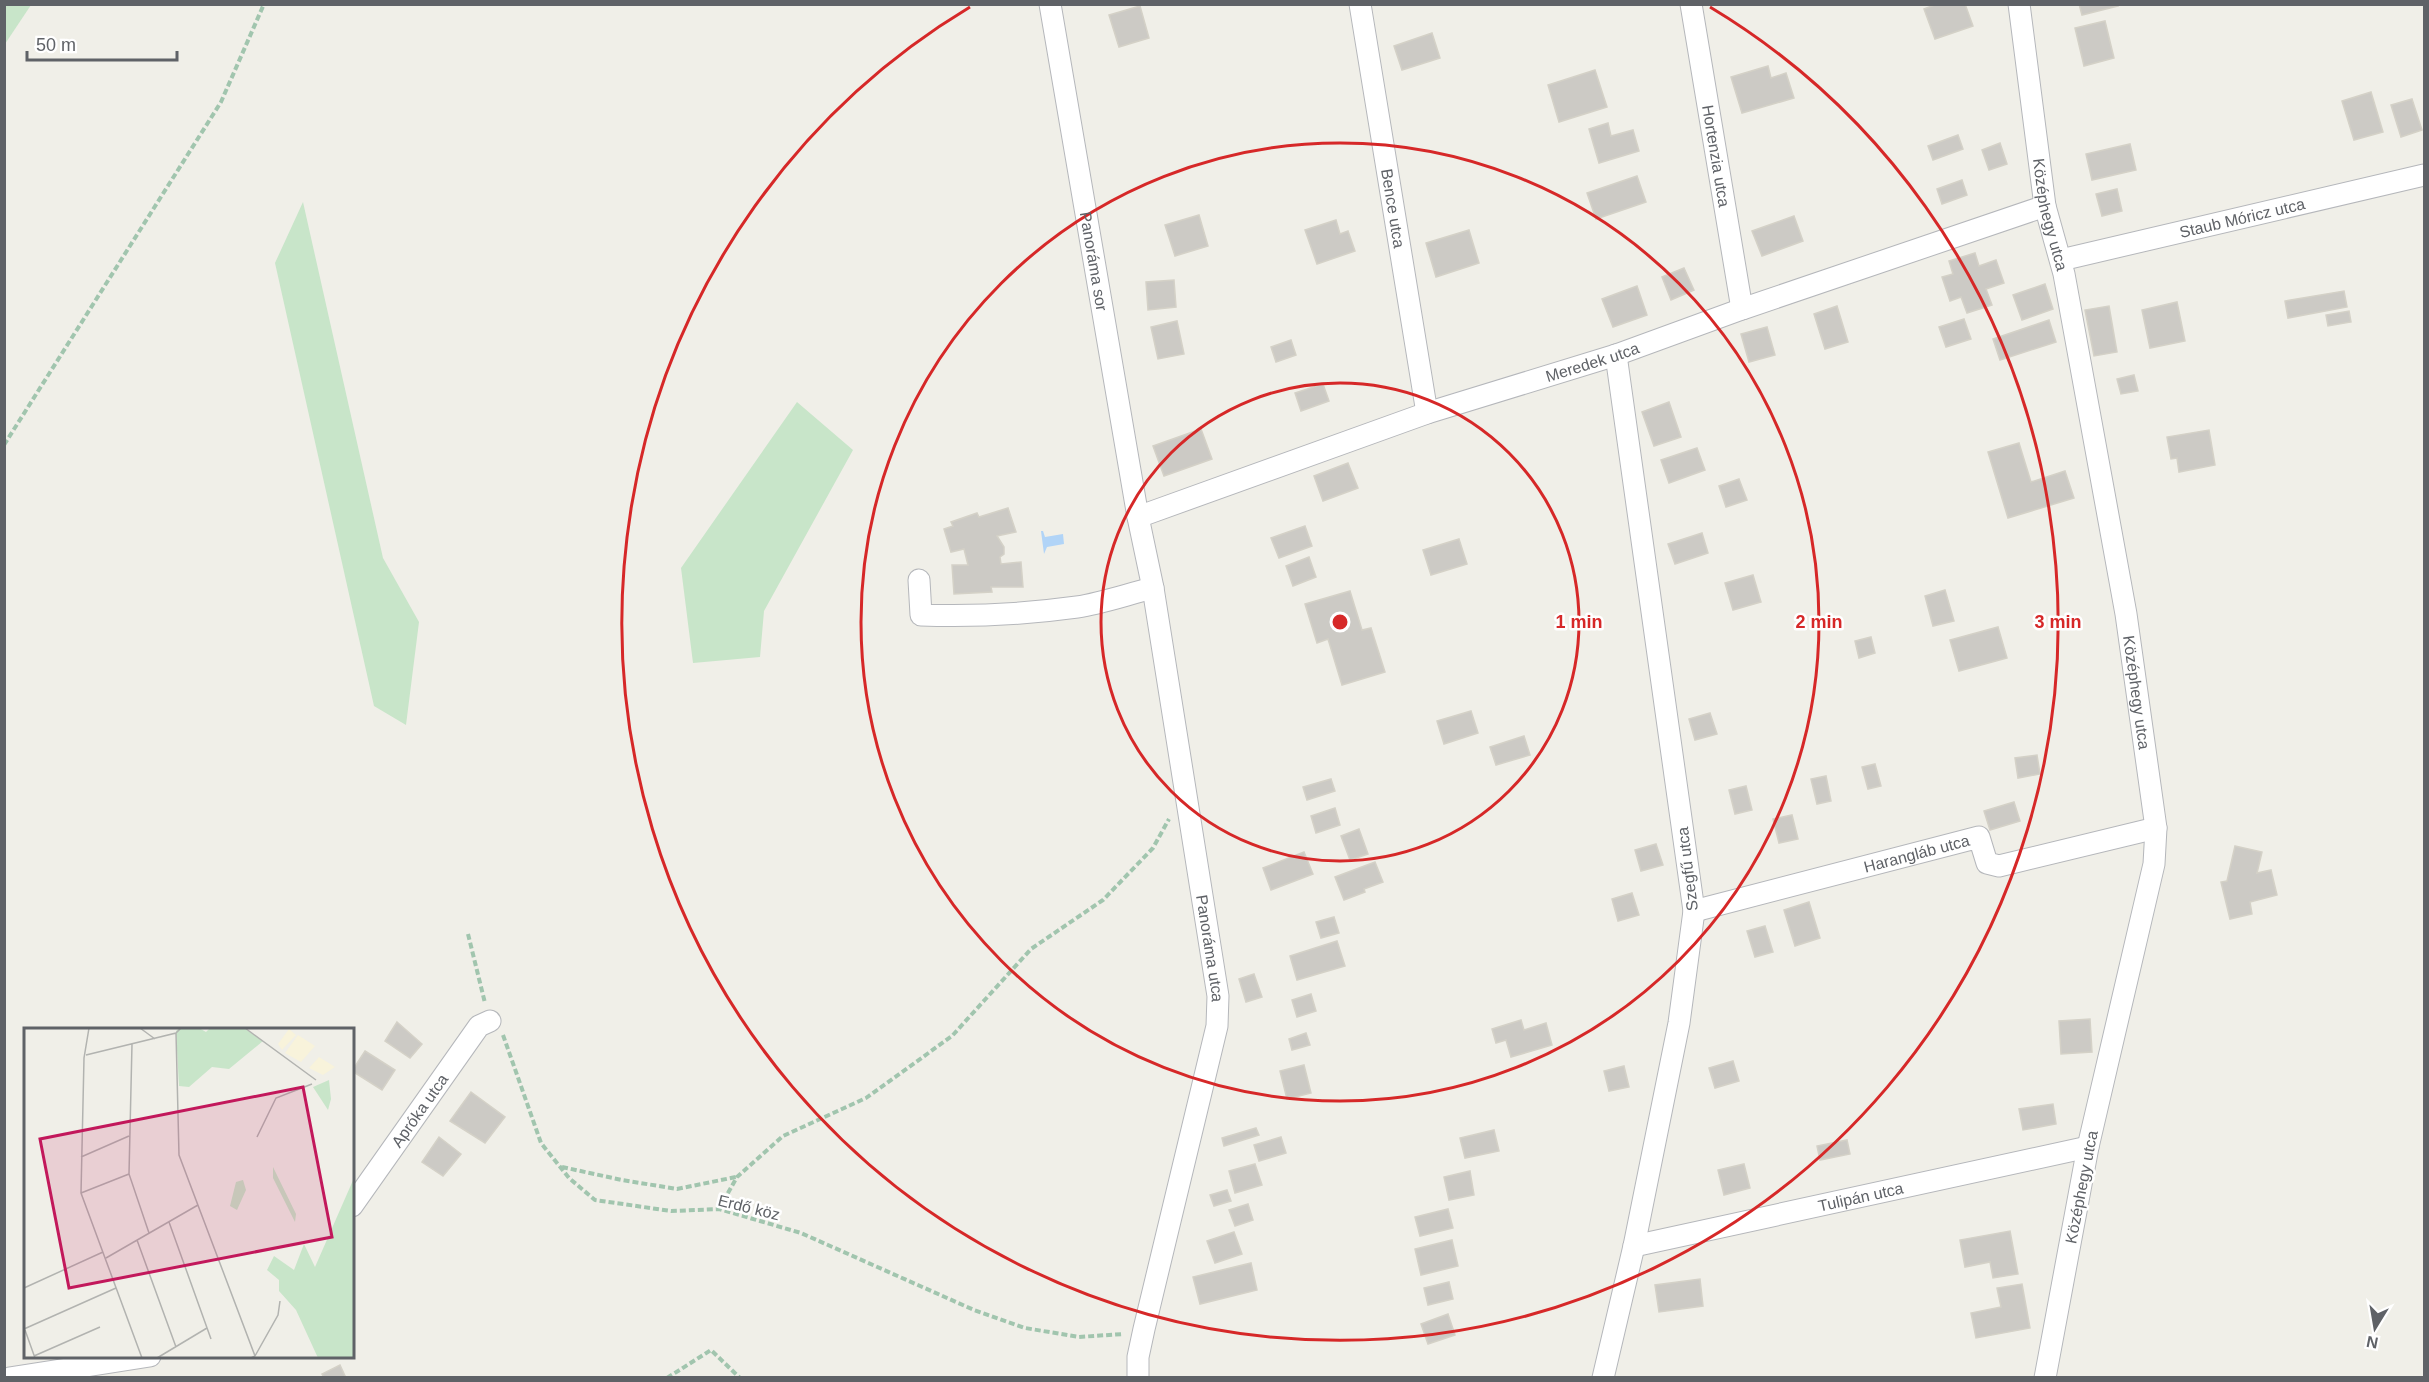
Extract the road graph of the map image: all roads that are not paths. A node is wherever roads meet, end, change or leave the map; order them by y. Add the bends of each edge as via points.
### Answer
1 (1050, 4) edge
2 (1360, 4) edge
3 (1691, 4) edge
4 (2019, 4) edge
5 (2424, 175) edge
6 (2045, 206) junction
7 (2061, 260) junction
8 (1742, 309) junction
9 (1616, 355) junction
10 (1427, 413) junction
11 (1138, 517) junction
12 (919, 580) dead end
13 (1153, 588) junction
14 (2156, 828) junction
15 (1694, 911) junction
16 (490, 1021) road end
17 (2088, 1147) junction
18 (354, 1203) edge
19 (1634, 1246) junction
20 (137, 1358) edge
21 (9, 1377) edge
22 (1138, 1377) edge
23 (1603, 1377) edge
24 (2045, 1377) edge

1 - 11 street, Panoráma sor
2 - 10 street, Bence utca
3 - 8 street, Hortenzia utca
4 - 6 street, Középhegy utca
5 - 7 street, Staub Móricz utca
6 - 7 street, Középhegy utca
6 - 8 street, Meredek utca
7 - 14 street, Középhegy utca via 2126,614
8 - 9 street, Meredek utca
9 - 10 street, Meredek utca
9 - 15 street, Szegfű utca
10 - 11 street, Meredek utca
11 - 13 street, Panoráma utca
12 - 13 street via 921,615 943,616 1079,606
13 - 22 street, Panoráma utca via 1218,996 1216,1026 1144,1329
14 - 15 street, Harangláb utca via 1999,866 1987,863 1979,837
14 - 17 street, Középhegy utca via 2154,864
15 - 19 street, Szegfű utca via 1679,1023
16 - 18 street, Apróka utca via 478,1026
17 - 19 street, Tulipán utca
17 - 24 street, Középhegy utca
19 - 23 street, Szegfű utca
20 - 21 street

